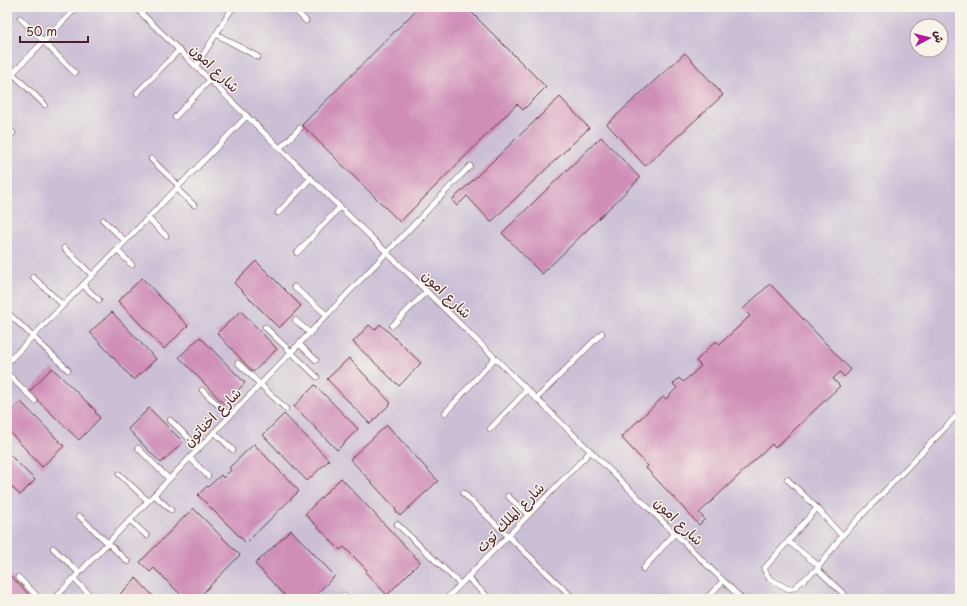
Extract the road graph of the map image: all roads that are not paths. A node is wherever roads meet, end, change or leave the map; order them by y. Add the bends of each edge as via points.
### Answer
1 (77, 7) edge
2 (135, 7) edge
3 (233, 7) edge
4 (292, 7) edge
5 (20, 18) dead end
6 (306, 21) dead end
7 (216, 34) junction
8 (44, 41) junction
9 (179, 50) junction
10 (258, 57) dead end
11 (196, 66) junction
12 (7, 68) edge
13 (12, 73) junction
14 (75, 73) dead end
15 (7, 79) edge
16 (210, 80) junction
17 (137, 93) dead end
18 (45, 105) dead end
19 (247, 116) junction
20 (175, 117) dead end
21 (7, 127) edge
22 (300, 128) dead end
23 (13, 133) dead end
24 (280, 148) junction
25 (151, 159) dead end
26 (470, 166) dead end
27 (311, 178) junction
28 (178, 187) junction
29 (194, 205) dead end
30 (340, 207) junction
31 (278, 213) dead end
32 (148, 218) junction
33 (102, 220) dead end
34 (166, 236) dead end
35 (125, 241) junction
36 (64, 248) dead end
37 (117, 250) junction
38 (297, 253) dead end
39 (387, 253) junction
40 (132, 265) dead end
41 (92, 275) junction
42 (33, 277) dead end
43 (83, 285) junction
44 (294, 287) dead end
45 (427, 291) junction
46 (99, 300) dead end
47 (63, 305) junction
48 (7, 312) edge
49 (327, 315) junction
50 (295, 320) dead end
51 (392, 326) dead end
52 (265, 327) dead end
53 (310, 333) junction
54 (602, 333) dead end
55 (33, 336) junction
56 (300, 344) junction
57 (292, 352) junction
58 (495, 358) junction
59 (316, 360) dead end
60 (7, 363) edge
61 (238, 363) dead end
62 (68, 370) dead end
63 (7, 373) edge
64 (317, 377) dead end
65 (261, 384) junction
66 (202, 390) dead end
67 (527, 390) junction
68 (537, 398) junction
69 (35, 401) dead end
70 (286, 409) dead end
71 (960, 412) edge
72 (445, 413) dead end
73 (230, 416) junction
74 (170, 420) dead end
75 (490, 429) dead end
76 (214, 432) junction
77 (138, 448) dead end
78 (199, 448) junction
79 (232, 450) dead end
80 (591, 451) junction
81 (190, 458) junction
82 (118, 474) dead end
83 (208, 476) dead end
84 (169, 479) junction
85 (788, 480) dead end
86 (463, 493) dead end
87 (154, 495) junction
88 (508, 496) dead end
89 (148, 501) junction
90 (817, 508) junction
91 (171, 510) dead end
92 (528, 515) junction
93 (79, 516) dead end
94 (130, 520) junction
95 (397, 524) dead end
96 (674, 533) junction
97 (147, 536) dead end
98 (508, 536) junction
99 (842, 536) junction
100 (789, 542) junction
101 (108, 543) junction
102 (53, 548) dead end
103 (128, 562) dead end
104 (818, 568) junction
105 (643, 569) dead end
106 (79, 573) junction
107 (18, 577) dead end
108 (467, 577) junction
109 (74, 579) junction
110 (723, 581) junction
111 (460, 584) junction
112 (90, 596) dead end
113 (571, 596) dead end
114 (40, 599) edge
115 (54, 599) edge
116 (446, 599) edge
117 (490, 599) edge
118 (706, 599) edge
119 (742, 599) edge
120 (849, 599) edge

1 - 8 lane
2 - 9 lane, شارع امون
3 - 7 lane
4 - 6 lane
5 - 8 lane
7 - 10 lane
7 - 11 lane
8 - 13 lane
8 - 14 lane
9 - 11 lane, شارع امون
9 - 17 lane
11 - 16 lane, شارع امون
12 - 13 lane
13 - 15 lane
13 - 18 lane
16 - 19 lane, شارع امون
16 - 20 lane
19 - 24 lane, شارع امون
19 - 28 lane
21 - 23 lane
22 - 24 lane
24 - 27 lane, شارع امون
25 - 28 lane
26 - 39 lane, شارع اخناتون
27 - 30 lane, شارع امون
27 - 31 lane
28 - 29 lane
28 - 32 lane
30 - 38 lane
30 - 39 lane, شارع امون
32 - 34 lane
32 - 35 lane
33 - 35 lane
35 - 37 lane
36 - 41 lane
37 - 40 lane
37 - 41 lane
39 - 45 lane, شارع امون
39 - 49 lane, شارع اخناتون
41 - 43 lane
42 - 47 lane
43 - 46 lane
43 - 47 lane
44 - 49 lane
45 - 51 lane
45 - 58 lane, شارع امون
47 - 55 lane
48 - 55 lane
49 - 53 lane, شارع اخناتون
50 - 53 lane
52 - 57 lane
53 - 56 lane, شارع اخناتون
54 - 68 lane
55 - 60 lane
55 - 62 lane
56 - 57 lane, شارع اخناتون
56 - 59 lane
57 - 64 lane
57 - 65 lane, شارع اخناتون
58 - 67 lane, شارع امون
58 - 72 lane
61 - 65 lane
63 - 69 lane
65 - 70 lane
65 - 73 lane, شارع اخناتون
66 - 73 lane
67 - 68 lane, شارع امون
67 - 75 lane
68 - 80 lane, شارع امون
71 - 99 lane
73 - 76 lane, شارع اخناتون
74 - 78 lane
76 - 78 lane, شارع اخناتون
76 - 79 lane
77 - 84 lane
78 - 81 lane, شارع اخناتون
80 - 92 lane, شارع الملك توت
80 - 96 lane, شارع امون
81 - 83 lane
81 - 84 lane, شارع اخناتون
82 - 89 lane
84 - 87 lane, شارع اخناتون
85 - 90 lane
86 - 98 lane
87 - 89 lane, شارع اخناتون
87 - 91 lane
88 - 92 lane
89 - 94 lane, شارع اخناتون
90 - 99 lane
90 - 100 lane
92 - 98 lane, شارع الملك توت
93 - 101 lane
94 - 97 lane
94 - 101 lane, شارع اخناتون
95 - 111 lane
96 - 105 lane
96 - 110 lane, شارع امون
98 - 108 lane, شارع الملك توت
98 - 113 lane
99 - 104 lane
100 - 104 lane
100 - 104 lane via 764,569 769,578 788,589 794,588
101 - 103 lane
101 - 106 lane, شارع اخناتون
102 - 106 lane
104 - 120 lane
106 - 109 lane, شارع اخناتون
107 - 114 lane
108 - 111 lane, شارع الملك توت
108 - 117 lane
109 - 112 lane
109 - 115 lane, شارع اخناتون
110 - 118 lane
110 - 119 lane, شارع امون
111 - 116 lane, شارع الملك توت

